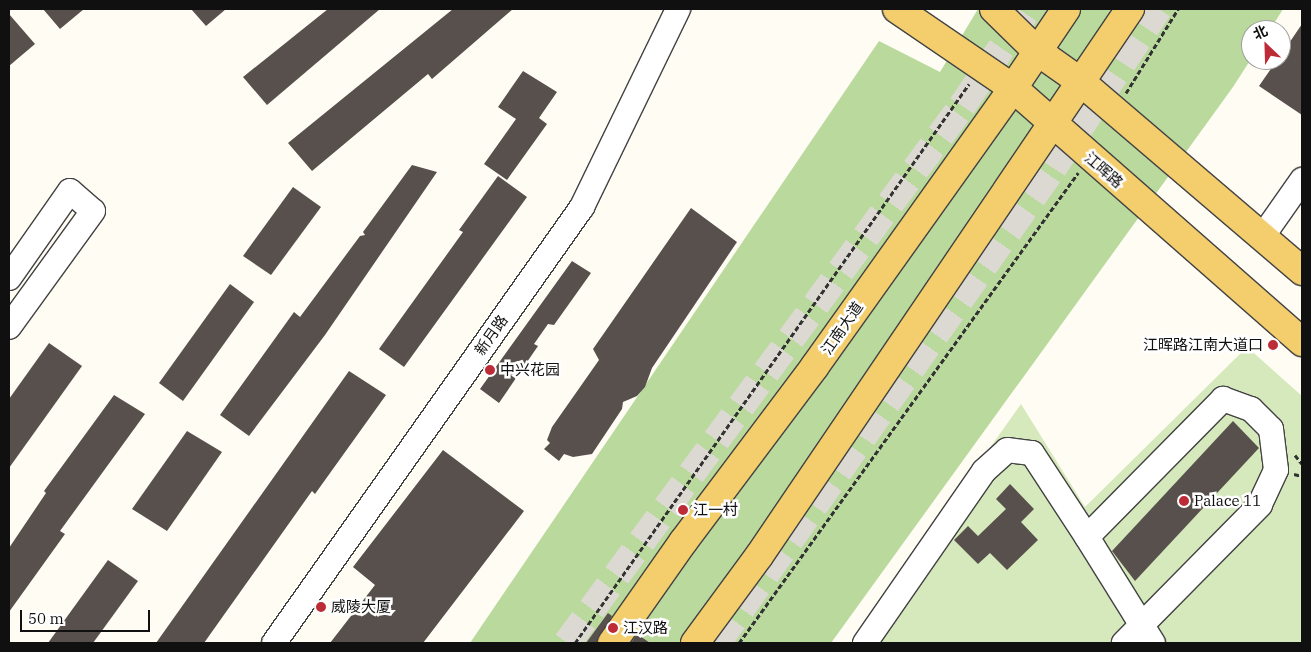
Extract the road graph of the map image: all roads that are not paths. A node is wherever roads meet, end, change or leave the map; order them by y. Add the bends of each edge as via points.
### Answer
1 (678, 9) edge
2 (897, 9) edge
3 (994, 9) edge
4 (1066, 9) edge
5 (1130, 9) edge
6 (1037, 51) junction
7 (1081, 82) junction
8 (1013, 88) junction
9 (1053, 126) junction
10 (1302, 180) edge
11 (1262, 238) junction
12 (1302, 271) edge
13 (9, 278) edge
14 (9, 327) edge
15 (1302, 342) edge
16 (1087, 537) junction
17 (1147, 634) edge
18 (274, 643) edge
19 (612, 643) edge
20 (695, 643) edge
21 (865, 643) edge
22 (1124, 643) edge

1 - 18 street, 新月路 via 582,207
2 - 8 main road, 江晖路
3 - 6 main road
4 - 6 main road, 江南大道
5 - 7 main road
6 - 7 main road
6 - 8 main road, 江南大道
7 - 9 main road
7 - 11 main road
8 - 9 main road, 江晖路
8 - 19 main road, 江南大道
9 - 15 main road, 江晖路
9 - 20 main road via 764,549
10 - 11 street
11 - 12 main road
13 - 14 street via 70,192 93,211
16 - 17 street
16 - 17 street via 1222,399 1251,409 1271,429 1276,470 1260,505
16 - 21 street via 1032,454 1007,450 984,470
17 - 22 street

